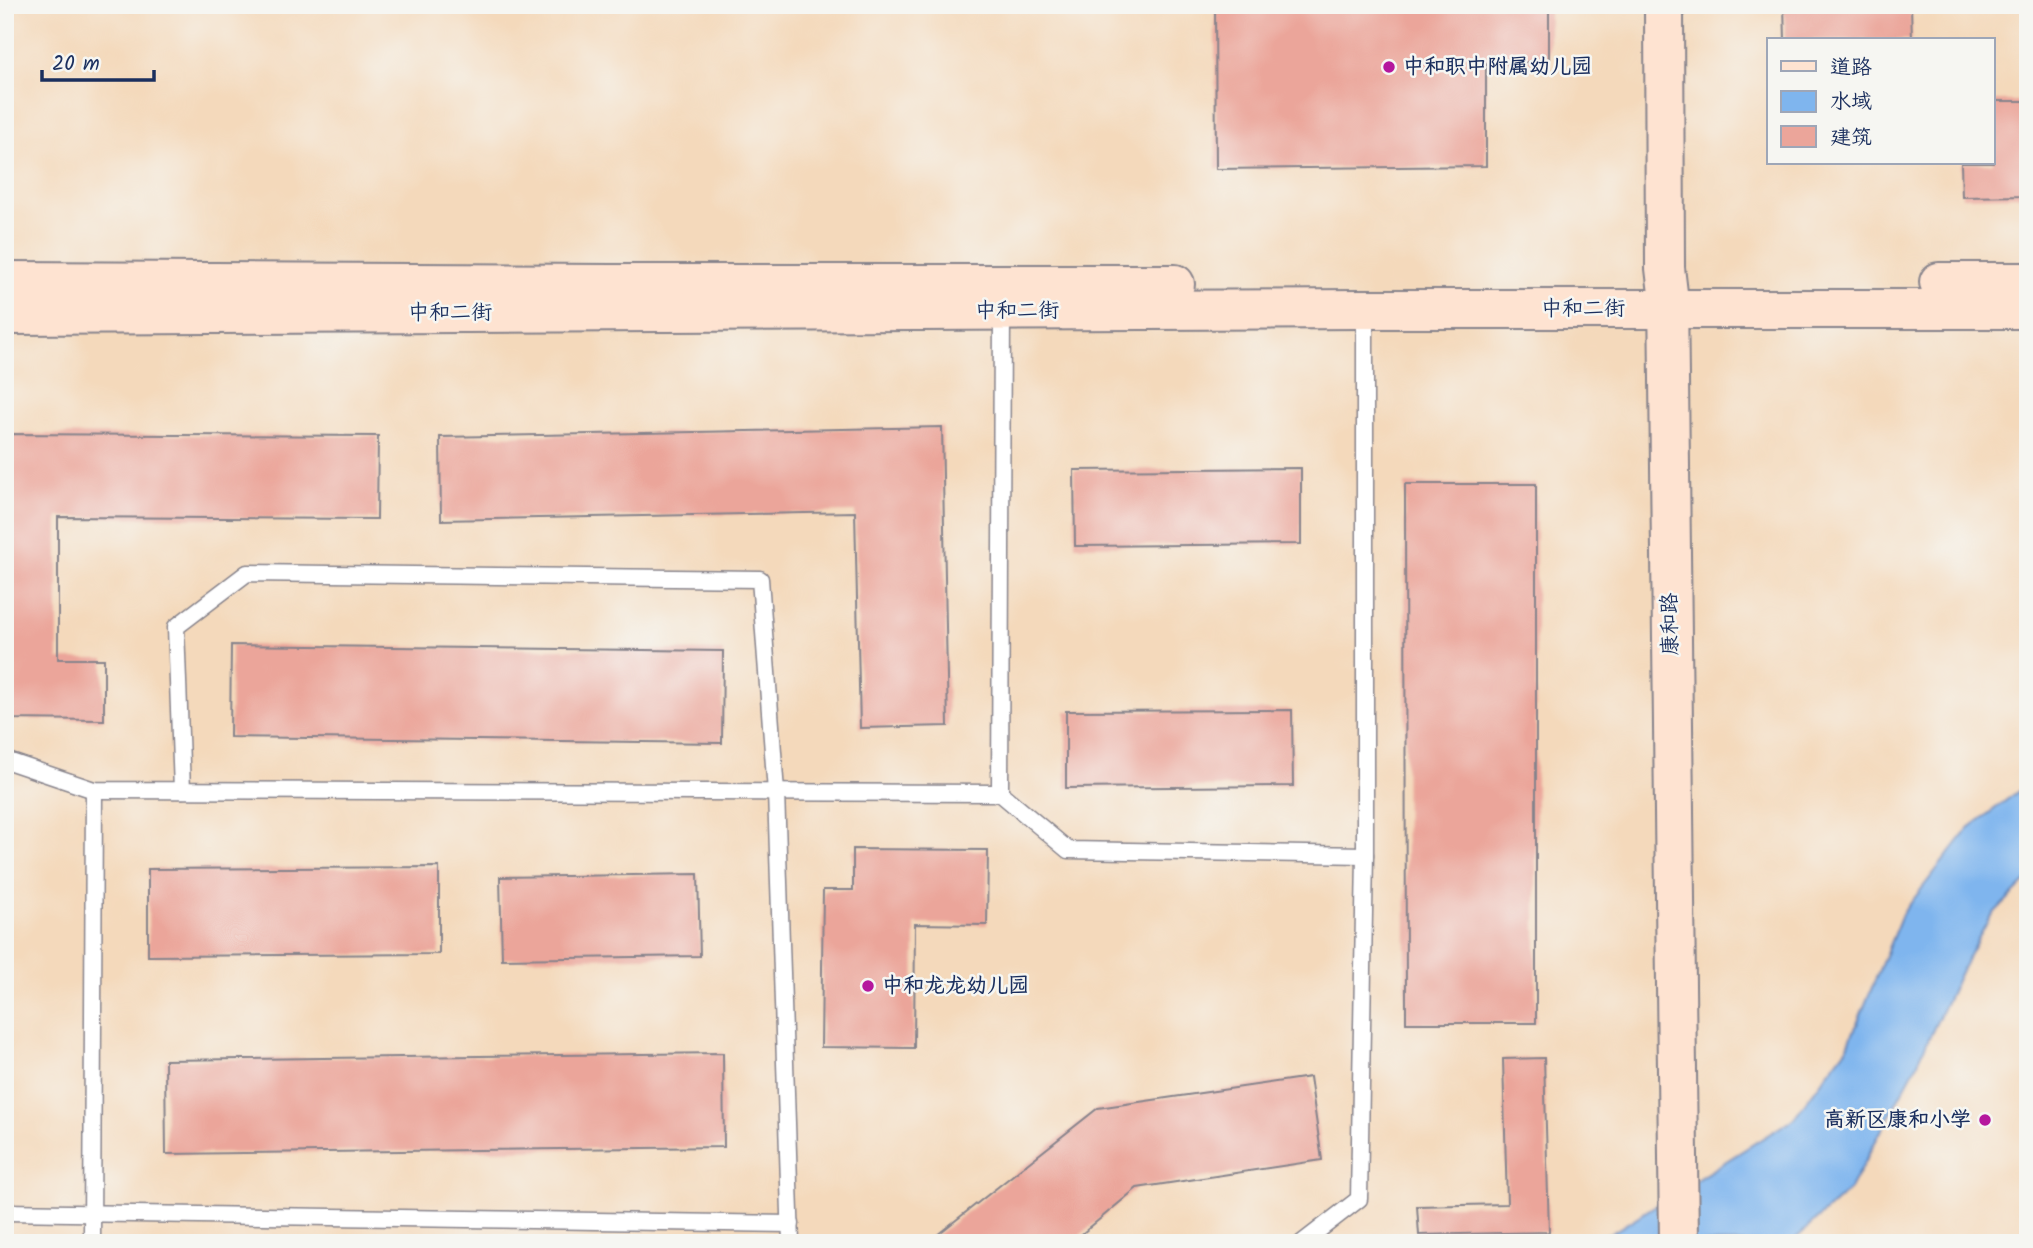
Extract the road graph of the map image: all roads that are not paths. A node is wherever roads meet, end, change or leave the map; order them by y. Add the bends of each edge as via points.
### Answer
1 (1664, 5) edge
2 (5, 281) edge
3 (2028, 282) edge
4 (1667, 296) junction
5 (1365, 309) junction
6 (2028, 309) edge
7 (1002, 312) junction
8 (5, 315) edge
9 (5, 761) edge
10 (94, 790) junction
11 (182, 790) junction
12 (776, 792) junction
13 (1000, 793) junction
14 (1365, 855) junction
15 (5, 1212) edge
16 (92, 1213) junction
17 (791, 1224) junction
18 (92, 1243) edge
19 (791, 1243) edge
20 (1302, 1243) edge
21 (1679, 1243) edge

1 - 4 street, 康和路
2 - 4 street, 中和二街
3 - 4 street, 中和二街
4 - 5 street, 中和二街
4 - 6 street, 中和二街
4 - 21 street, 康和路
5 - 7 street, 中和二街
5 - 14 lane
7 - 8 street, 中和二街
7 - 13 lane
9 - 10 lane
10 - 11 lane
10 - 16 lane
11 - 12 lane
11 - 12 lane via 176,627 247,573 760,579
12 - 13 lane
12 - 17 lane
13 - 14 lane via 1068,850
14 - 20 lane via 1359,1199
15 - 16 lane
16 - 17 lane
16 - 18 lane
17 - 19 lane

